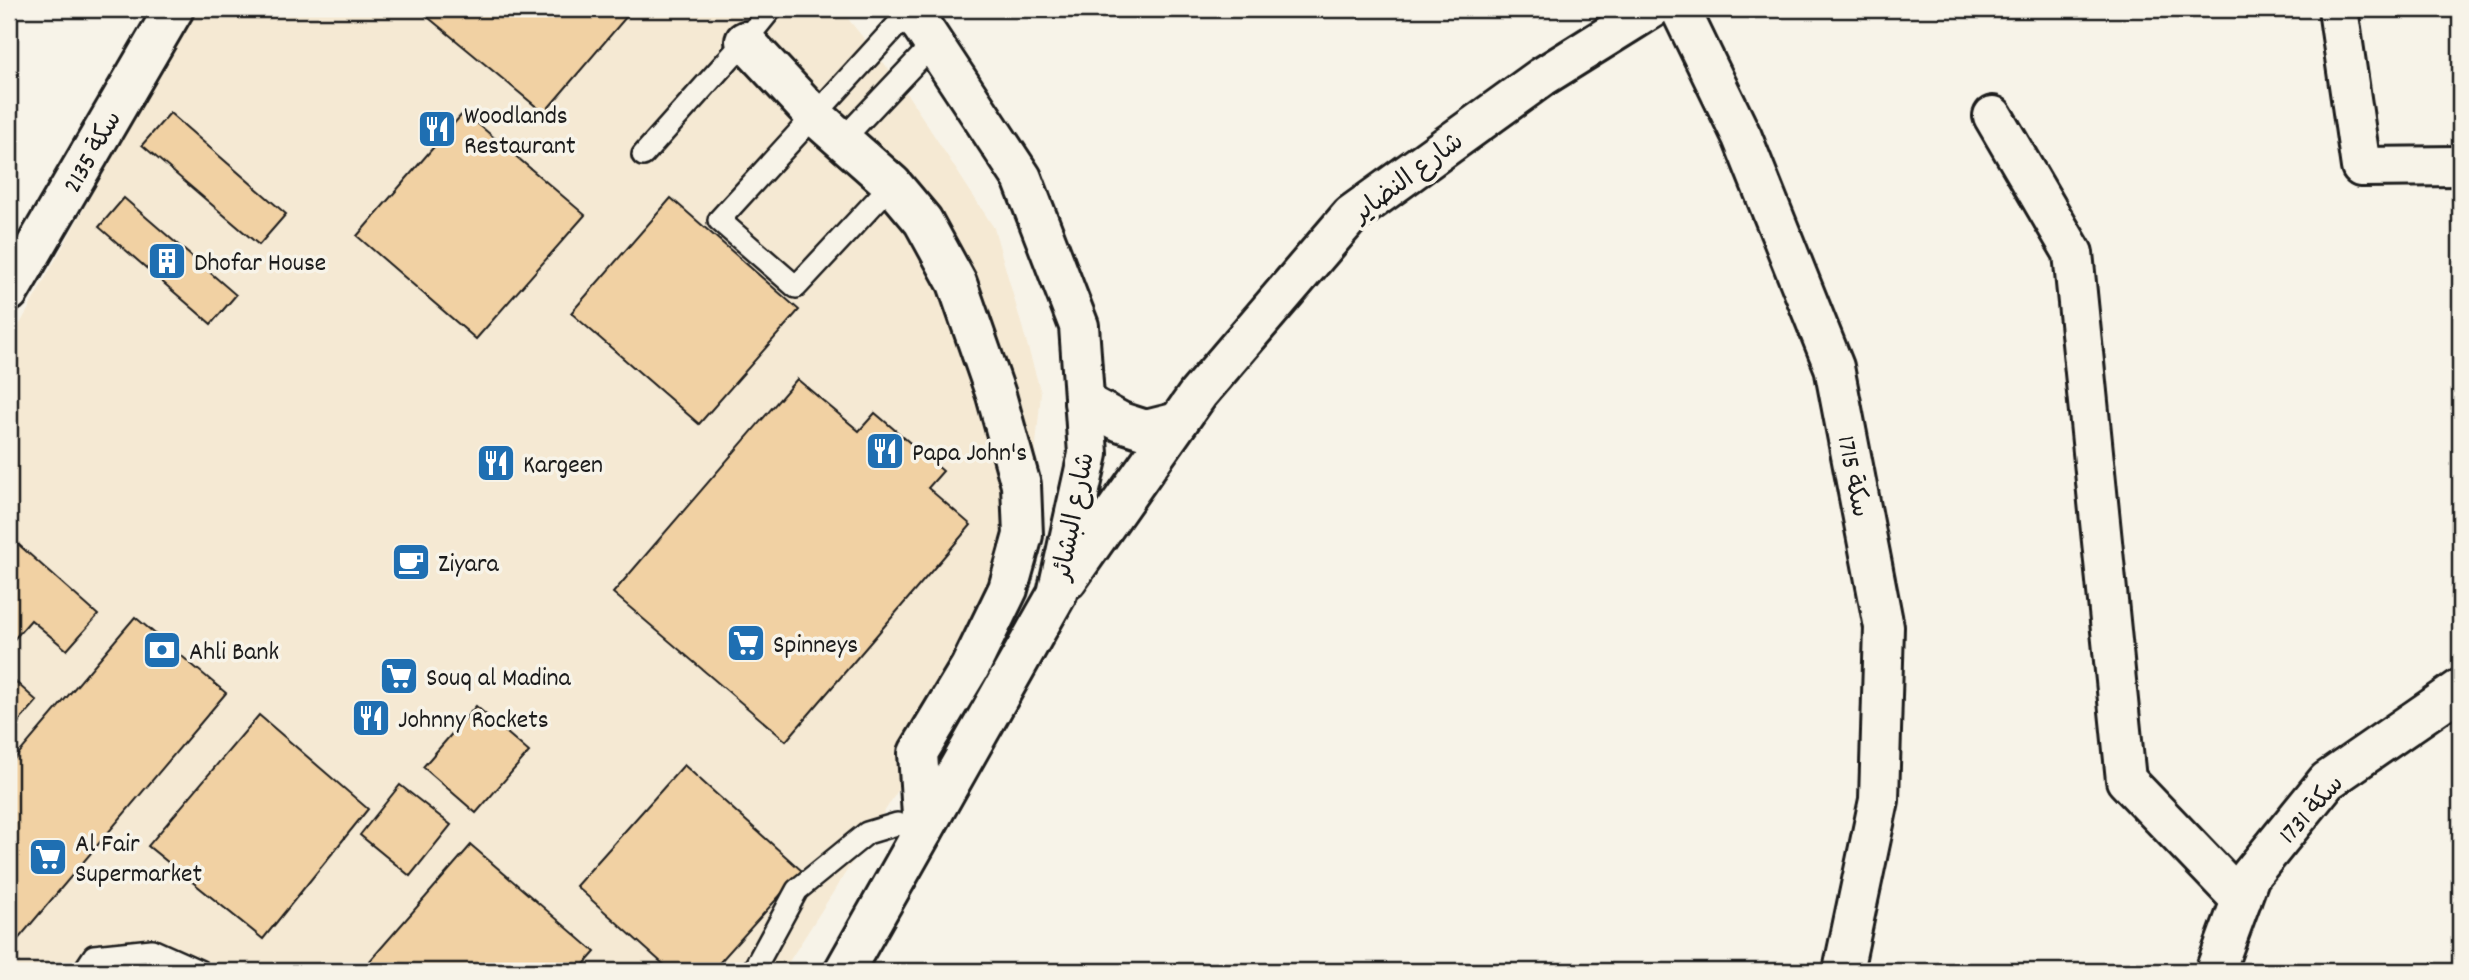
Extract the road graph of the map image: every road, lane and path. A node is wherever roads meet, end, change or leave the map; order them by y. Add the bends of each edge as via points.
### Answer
1 (174, 9) edge
2 (771, 9) edge
3 (1651, 9) edge
4 (1680, 9) edge
5 (2338, 9) edge
6 (910, 10) edge
7 (745, 41) junction
8 (933, 44) junction
9 (1993, 116) dead end
10 (829, 128) junction
11 (643, 155) dead end
12 (2460, 166) edge
13 (892, 184) junction
14 (9, 292) edge
15 (1084, 402) junction
16 (1178, 422) junction
17 (1057, 594) junction
18 (2460, 689) edge
19 (923, 831) junction
20 (2241, 900) junction
21 (84, 971) edge
22 (199, 971) edge
23 (753, 971) edge
24 (844, 971) edge
25 (1843, 971) edge
26 (2215, 971) edge

1 - 14 street, سكة 2135
2 - 7 lane
3 - 16 street, شارع النضاير via 1542,77 1351,215
4 - 25 street, سكة 1715 via 1742,137 1834,367 1884,628 1878,800
5 - 12 street via 2361,167
6 - 8 street, شارع البشائر
6 - 10 lane
7 - 10 street
7 - 11 lane
8 - 10 lane
8 - 15 street, شارع البشائر via 1022,178 1079,326
9 - 20 street via 2073,253 2126,780
10 - 13 street
10 - 13 lane via 719,220 796,287
13 - 19 street via 923,221 957,283 1021,485 1023,523 1007,589 970,667 918,753
15 - 16 street via 1146,430
15 - 17 street, شارع البشائر via 1088,454
16 - 17 street, شارع النضاير
17 - 19 street, شارع البشائر
18 - 20 street, سكة 1731 via 2327,781 2250,876
19 - 23 lane via 897,824 867,833 797,890
19 - 24 street, شارع البشائر
20 - 26 street, سكة 1731
21 - 22 lane via 94,956 152,950

